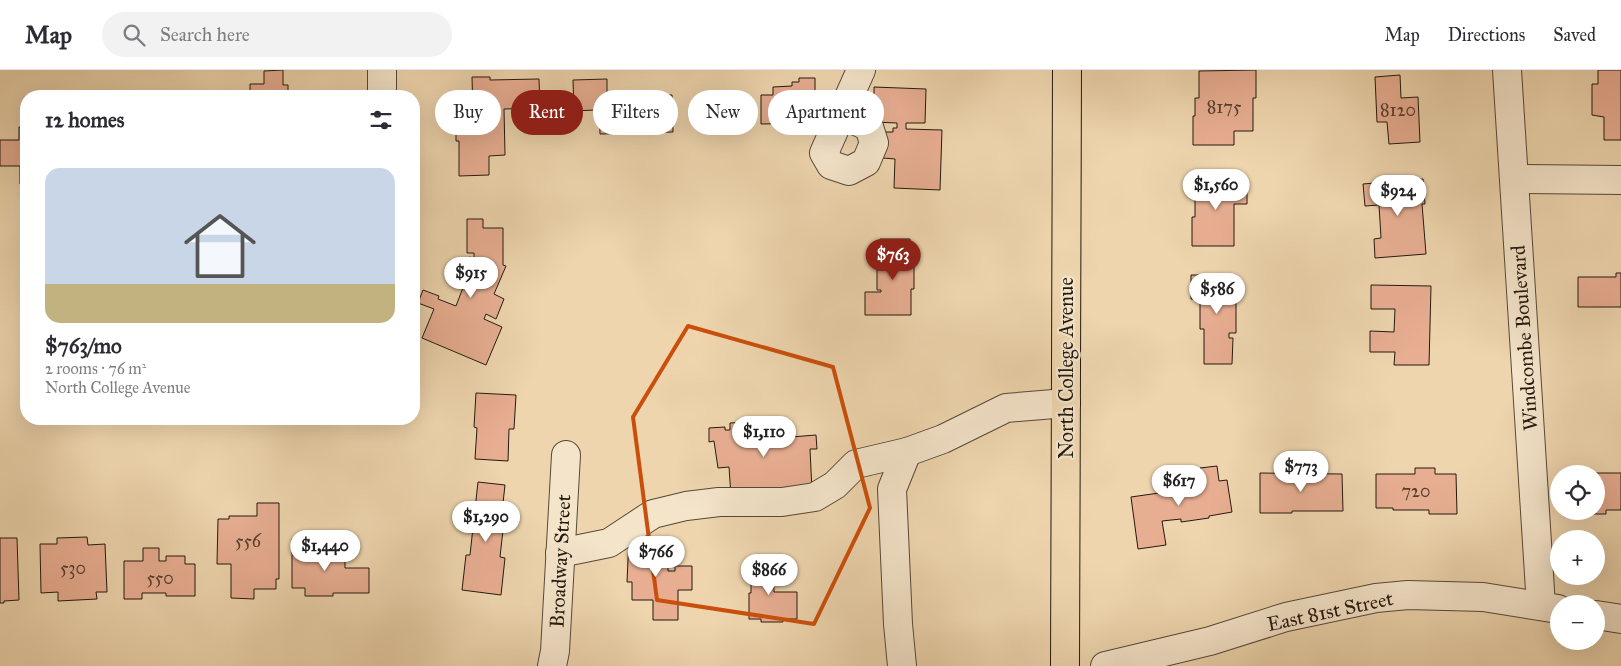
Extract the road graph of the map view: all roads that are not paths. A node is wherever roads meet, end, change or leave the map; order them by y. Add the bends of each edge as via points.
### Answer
1 (382, 70) edge
2 (861, 70) edge
3 (1067, 70) edge
4 (1507, 70) edge
5 (382, 90) edge
6 (852, 90) edge
7 (1515, 179) junction
8 (1621, 180) edge
9 (1066, 402) junction
10 (907, 452) junction
11 (566, 455) dead end
12 (560, 553) junction
13 (1550, 608) edge
14 (1605, 616) edge
15 (1621, 619) edge
16 (552, 666) edge
17 (902, 666) edge
18 (1065, 666) edge
19 (1105, 666) edge

1 - 5 street
2 - 6 street
3 - 9 main road, North College Avenue
4 - 7 street, Windcombe Boulevard
7 - 8 street
7 - 13 street, Windcombe Boulevard
9 - 10 street via 1006,408
9 - 18 main road, North College Avenue
10 - 12 street via 856,464 835,486 815,497 782,502 719,502 686,506 653,514 609,543
10 - 17 street via 892,489
11 - 12 street, Broadway Street
12 - 16 street, Broadway Street
13 - 19 street, East 81st Street via 1483,597 1376,598 1286,617 1210,641
14 - 15 street

